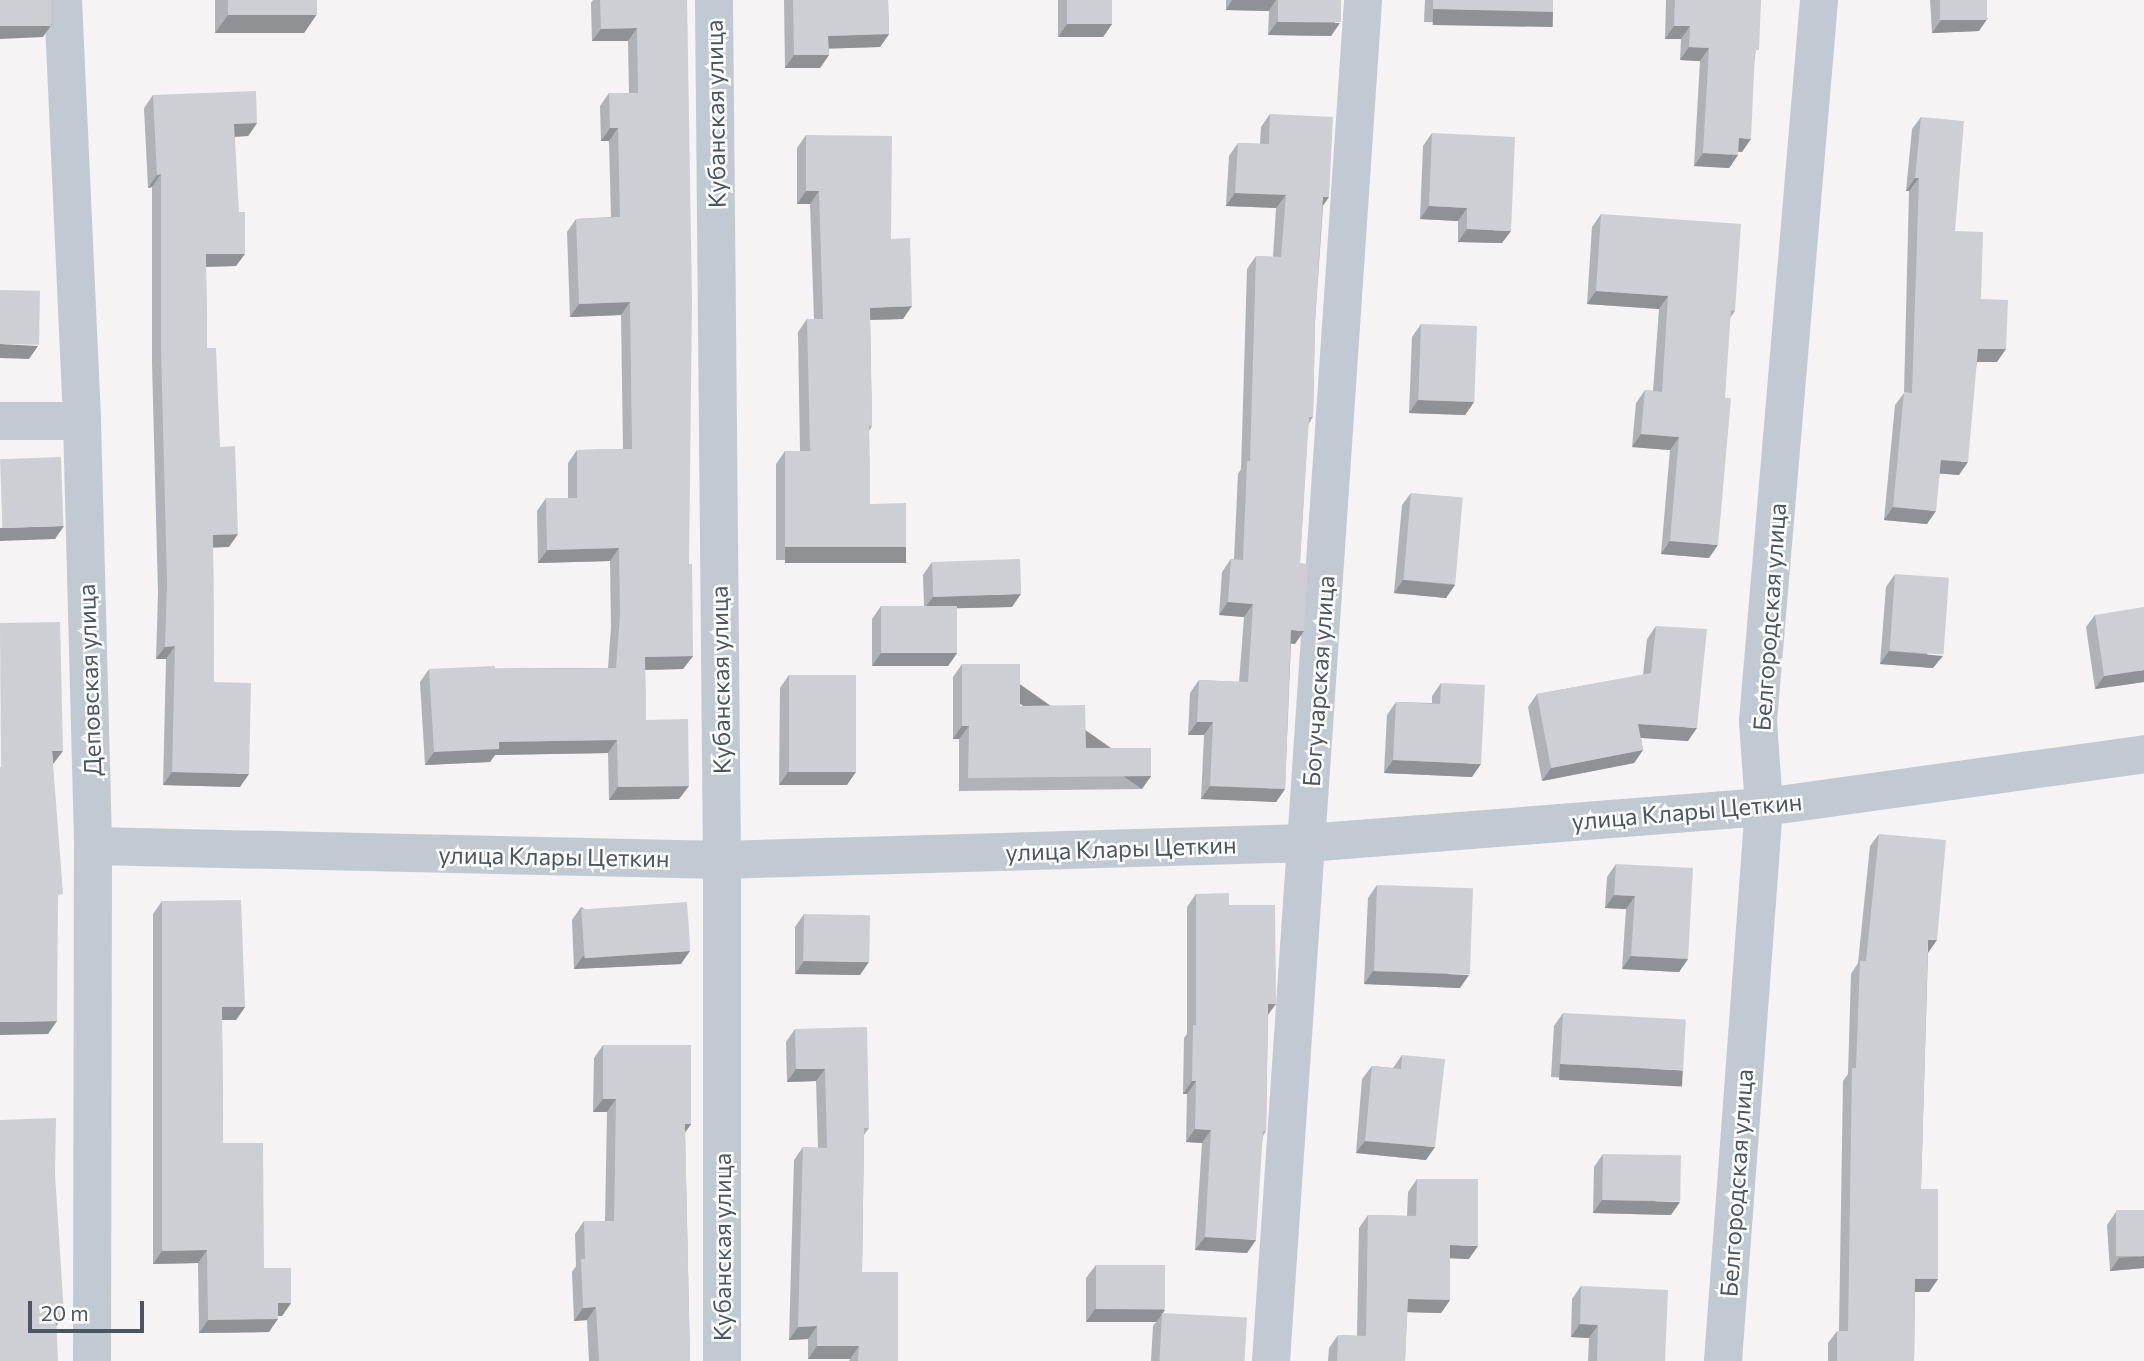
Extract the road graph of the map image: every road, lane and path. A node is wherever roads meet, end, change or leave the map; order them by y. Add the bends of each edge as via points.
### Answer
1 (63, 0) edge
2 (713, 0) edge
3 (1363, 0) edge
4 (1819, 0) edge
5 (0, 421) edge
6 (82, 421) junction
7 (2144, 754) edge
8 (1764, 807) junction
9 (1307, 843) junction
10 (93, 846) junction
11 (722, 860) junction
12 (92, 1361) edge
13 (722, 1361) edge
14 (1271, 1361) edge
15 (1723, 1361) edge

1 - 6 street, Деповская улица
2 - 11 street, Кубанская улица
3 - 9 street, Богучарская улица
4 - 8 street, Белгородская улица via 1758,721
5 - 6 street
6 - 10 street, Деповская улица
7 - 8 street, улица Клары Цеткин
8 - 9 street, улица Клары Цеткин
8 - 15 street, Белгородская улица
9 - 11 street, улица Клары Цеткин
9 - 14 street, Богучарская улица
10 - 11 street, улица Клары Цеткин
10 - 12 street, Деповская улица
11 - 13 street, Кубанская улица

